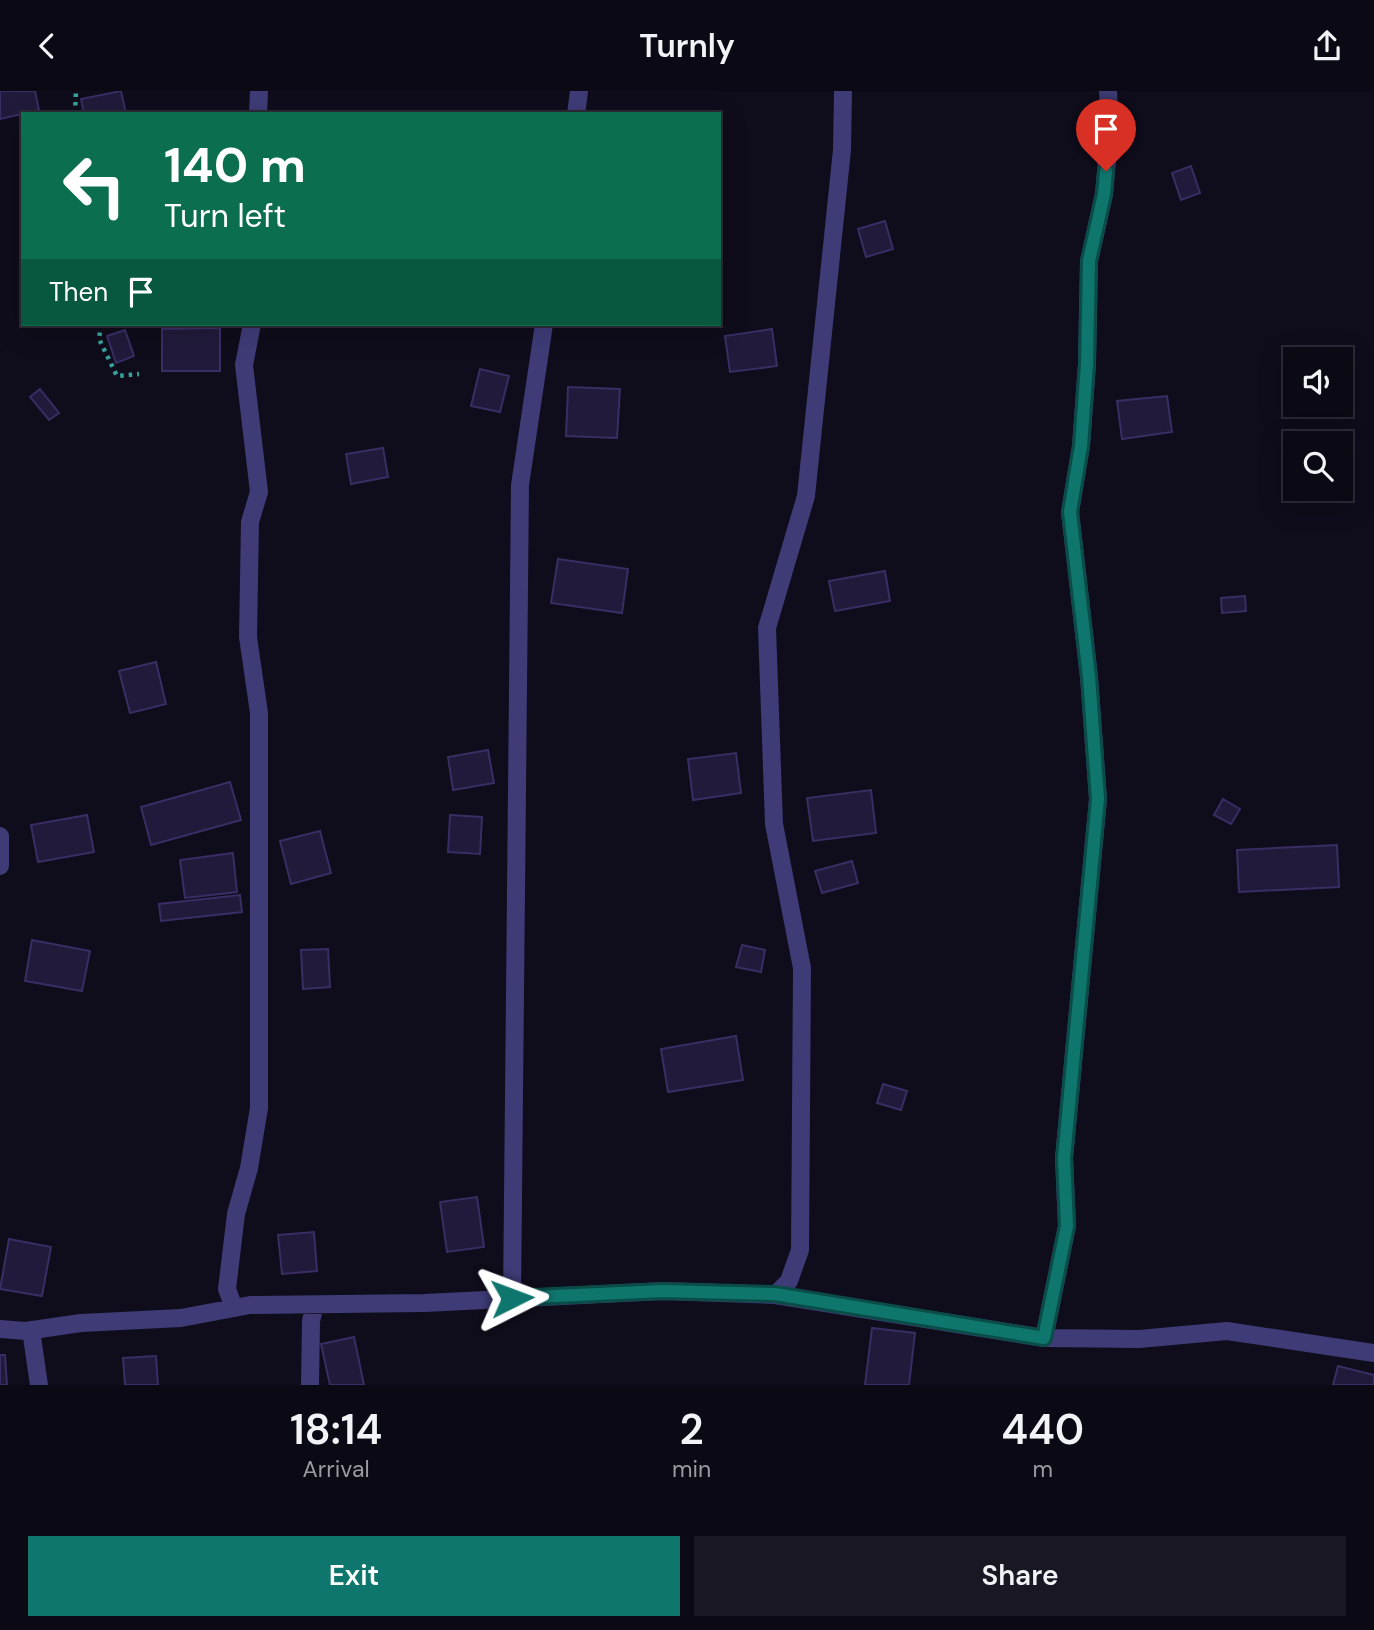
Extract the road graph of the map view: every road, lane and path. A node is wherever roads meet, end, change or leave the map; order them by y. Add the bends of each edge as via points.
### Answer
1 (76, 91) edge
2 (259, 91) edge
3 (579, 91) edge
4 (843, 91) edge
5 (1108, 91) edge
6 (75, 112) edge
7 (258, 112) edge
8 (576, 112) edge
9 (101, 326) edge
10 (252, 326) edge
11 (544, 326) edge
12 (139, 374) dead end
13 (0, 836) edge
14 (0, 866) edge
15 (775, 1294) junction
16 (512, 1298) junction
17 (315, 1305) junction
18 (234, 1308) junction
19 (0, 1329) edge
20 (31, 1330) junction
21 (1044, 1338) junction
22 (1374, 1353) edge
23 (39, 1385) edge
24 (310, 1385) edge

1 - 6 path
2 - 7 street
3 - 8 street
4 - 15 street via 842,151 806,496 767,628 774,824 802,968 800,1250 789,1281
5 - 21 street via 1104,194 1089,261 1081,446 1070,512 1098,799 1064,1158 1067,1226
9 - 12 path via 99,339 117,376
10 - 18 street via 244,365 260,492 250,521 248,638 259,713 259,1108 236,1214 226,1289
11 - 16 street via 520,485
13 - 14 street
15 - 16 street via 663,1291
15 - 21 street
16 - 17 street
17 - 18 street
17 - 24 street
18 - 20 street via 181,1318
19 - 20 street
20 - 23 street
21 - 22 street via 1139,1339 1227,1331

